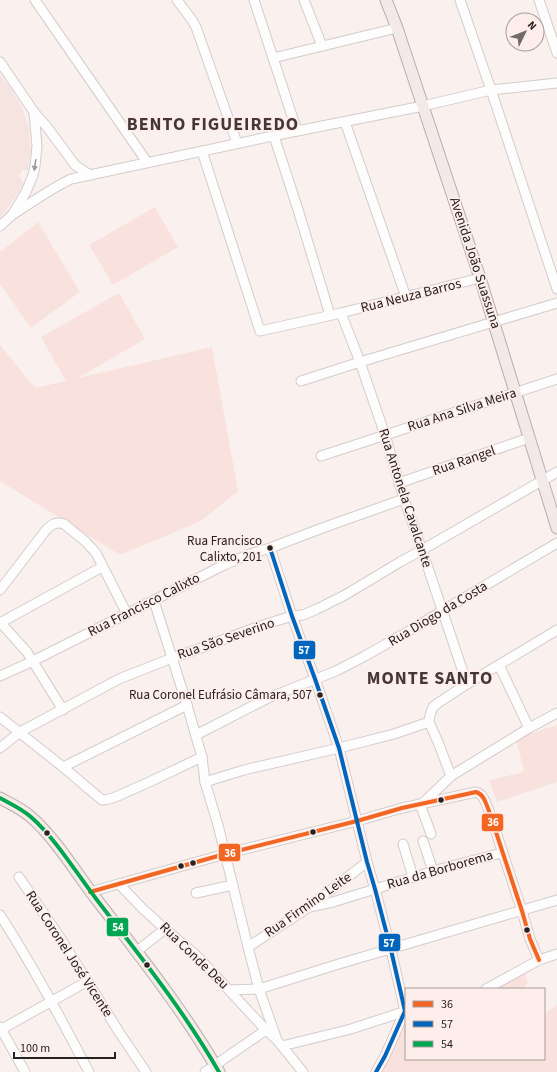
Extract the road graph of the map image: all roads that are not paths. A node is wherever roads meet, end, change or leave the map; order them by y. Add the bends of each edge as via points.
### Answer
1 (35, 0) edge
2 (177, 0) edge
3 (254, 0) edge
4 (304, 0) edge
5 (386, 0) edge
6 (460, 0) edge
7 (540, 0) edge
8 (397, 28) junction
9 (322, 46) junction
10 (557, 53) edge
11 (273, 58) junction
12 (0, 62) edge
13 (557, 83) edge
14 (492, 90) junction
15 (423, 106) junction
16 (34, 112) junction
17 (345, 122) junction
18 (297, 131) junction
19 (53, 135) junction
20 (274, 136) junction
21 (36, 141) junction
22 (237, 143) junction
23 (202, 151) junction
24 (147, 162) junction
25 (75, 165) junction
26 (90, 175) junction
27 (71, 179) junction
28 (26, 192) junction
29 (35, 201) junction
30 (12, 215) junction
31 (0, 226) edge
32 (480, 278) junction
33 (557, 289) edge
34 (406, 297) junction
35 (557, 303) edge
36 (341, 313) junction
37 (330, 316) junction
38 (494, 322) junction
39 (360, 362) junction
40 (557, 379) edge
41 (301, 381) dead end
42 (515, 393) junction
43 (385, 435) junction
44 (529, 438) junction
45 (321, 456) dead end
46 (557, 472) edge
47 (542, 481) junction
48 (399, 483) junction
49 (404, 499) junction
50 (557, 528) edge
51 (557, 543) edge
52 (270, 548) junction
53 (422, 550) junction
54 (102, 567) junction
55 (0, 590) edge
56 (154, 601) junction
57 (442, 610) junction
58 (128, 614) junction
59 (292, 616) junction
60 (0, 622) edge
61 (557, 630) edge
62 (172, 658) junction
63 (34, 661) junction
64 (499, 665) junction
65 (0, 676) edge
66 (315, 679) junction
67 (467, 684) junction
68 (187, 705) junction
69 (63, 710) junction
70 (557, 712) edge
71 (0, 717) edge
72 (429, 722) junction
73 (529, 728) junction
74 (20, 732) junction
75 (196, 735) junction
76 (0, 748) edge
77 (339, 748) junction
78 (202, 757) junction
79 (63, 767) junction
80 (451, 776) junction
81 (205, 782) junction
82 (0, 798) edge
83 (421, 804) junction
84 (357, 821) junction
85 (431, 834) dead end
86 (423, 841) dead end
87 (403, 844) dead end
88 (502, 853) junction
89 (225, 854) junction
90 (367, 862) junction
91 (433, 871) junction
92 (19, 877) dead end
93 (413, 877) junction
94 (119, 884) junction
95 (233, 885) junction
96 (376, 889) junction
97 (90, 892) junction
98 (196, 893) dead end
99 (557, 900) edge
100 (309, 907) junction
101 (522, 911) junction
102 (0, 915) edge
103 (165, 929) junction
104 (248, 947) junction
105 (391, 950) junction
106 (137, 951) junction
107 (557, 954) edge
108 (539, 960) junction
109 (88, 982) junction
110 (488, 988) edge
111 (259, 989) junction
112 (230, 990) junction
113 (52, 1001) junction
114 (405, 1007) edge
115 (405, 1011) edge
116 (405, 1013) edge
117 (0, 1029) edge
118 (266, 1030) junction
119 (280, 1043) junction
120 (217, 1069) edge
121 (25, 1072) edge
122 (90, 1072) edge
123 (146, 1072) edge
124 (205, 1072) edge
125 (303, 1072) edge
126 (376, 1072) edge

1 - 24 street
2 - 22 street via 196,27
3 - 11 street
4 - 9 street
5 - 8 main road, Avenida João Suassuna
6 - 14 street
7 - 10 street
8 - 9 street
8 - 15 main road, Avenida João Suassuna
9 - 11 street
11 - 18 street
12 - 16 street
13 - 14 street
14 - 15 street
14 - 33 street
15 - 17 street
15 - 32 main road, Avenida João Suassuna
16 - 19 street
16 - 21 street
17 - 18 street
17 - 34 street
18 - 20 street
19 - 21 street
19 - 25 street
20 - 22 street
20 - 37 street
21 -> 28 street via 35,166
22 - 23 street
23 - 24 street
23 - 37 street, Rua Neuza Barros via 260,331
24 - 26 street
25 - 26 street
25 - 27 street
26 - 27 street
27 - 29 street via 49,190
28 - 29 street via 27,196
28 - 30 street
29 - 30 street
30 - 31 street
32 - 34 street, Rua Neuza Barros
32 - 38 main road, Avenida João Suassuna
34 - 36 street, Rua Neuza Barros
35 - 38 street
36 - 37 street, Rua Neuza Barros
36 - 39 street, Rua Antonela Cavalcante
38 - 39 street
38 - 42 main road, Avenida João Suassuna
39 - 41 street
39 - 43 street, Rua Antonela Cavalcante
40 - 42 street, Rua Ana Silva Meira
42 - 43 street, Rua Ana Silva Meira
42 - 44 main road, Avenida João Suassuna
43 - 45 street, Rua Ana Silva Meira
43 - 48 street, Rua Antonela Cavalcante
44 - 47 main road, Avenida João Suassuna
44 - 48 street, Rua Rangel
46 - 47 street, Rua São Severino
47 - 50 main road, Avenida João Suassuna
47 - 53 street, Rua São Severino
48 - 49 street, Rua Antonela Cavalcante
49 - 52 street, Rua Francisco Calixto
49 - 53 street, Rua Antonela Cavalcante
51 - 57 street, Rua Diogo da Costa
52 - 56 street, Rua Francisco Calixto via 224,565
52 - 59 street
53 - 57 street, Rua Antonela Cavalcante
53 - 59 street, Rua São Severino via 345,595 303,615
54 - 55 street via 90,546 60,523 46,530
54 - 58 street
54 - 60 street
56 - 58 street, Rua Francisco Calixto
56 - 62 street
57 - 66 street, Rua Diogo da Costa via 365,656
57 - 67 street, Rua Antonela Cavalcante
58 - 63 street, Rua Francisco Calixto
59 - 62 street, Rua São Severino
59 - 66 street
60 - 63 street
61 - 64 street
62 - 68 street
62 - 69 street, Rua São Severino via 119,679
63 - 65 street, Rua Francisco Calixto
63 - 69 street
64 - 67 street
64 - 73 street
66 - 75 street, Rua Diogo da Costa via 268,698
66 - 77 street
67 - 72 street via 438,702 433,707
68 - 75 street
68 - 79 street
69 - 74 street, Rua São Severino
70 - 73 street
71 - 74 street
72 - 77 street
72 - 80 street
73 - 80 street
74 - 76 street, Rua São Severino
74 - 79 street
75 - 78 street
77 - 81 street via 244,770
77 - 84 street
78 - 79 street via 126,792 102,800
78 - 81 street
80 - 83 street
81 - 89 street
82 - 97 main road via 31,817
83 - 84 street
83 - 85 street
83 - 88 street via 476,792 481,794
84 - 89 street
84 - 90 street
86 - 91 street
87 - 93 street
88 - 91 street, Rua da Borborema
88 - 101 street
89 - 94 street
89 - 95 street
90 - 96 street
90 - 100 street, Rua Firmino Leite
91 - 93 street, Rua da Borborema
92 - 109 street, Rua Coronel José Vicente
93 - 96 street, Rua da Borborema
94 - 97 street
94 - 103 street, Rua Conde Deu
95 - 98 street
95 - 104 street
96 - 100 street, Rua da Borborema
96 - 105 street
97 - 106 main road
99 - 101 street
100 - 104 street, Rua Firmino Leite
101 - 105 street
101 - 108 street
102 - 113 street
103 - 106 street
103 - 112 street, Rua Conde Deu via 196,955
104 - 111 street
105 - 111 street
105 - 114 street
106 - 120 main road
107 - 108 street
108 - 110 street
109 - 113 street
109 - 123 street, Rua Coronel José Vicente
111 - 112 street
111 - 119 street
112 - 118 street, Rua Conde Deu
113 - 117 street
113 - 122 street
115 - 119 street via 351,1029
116 - 126 street
117 - 121 street
118 - 119 street, Rua Conde Deu
118 - 120 street
119 - 125 street
120 - 124 street

